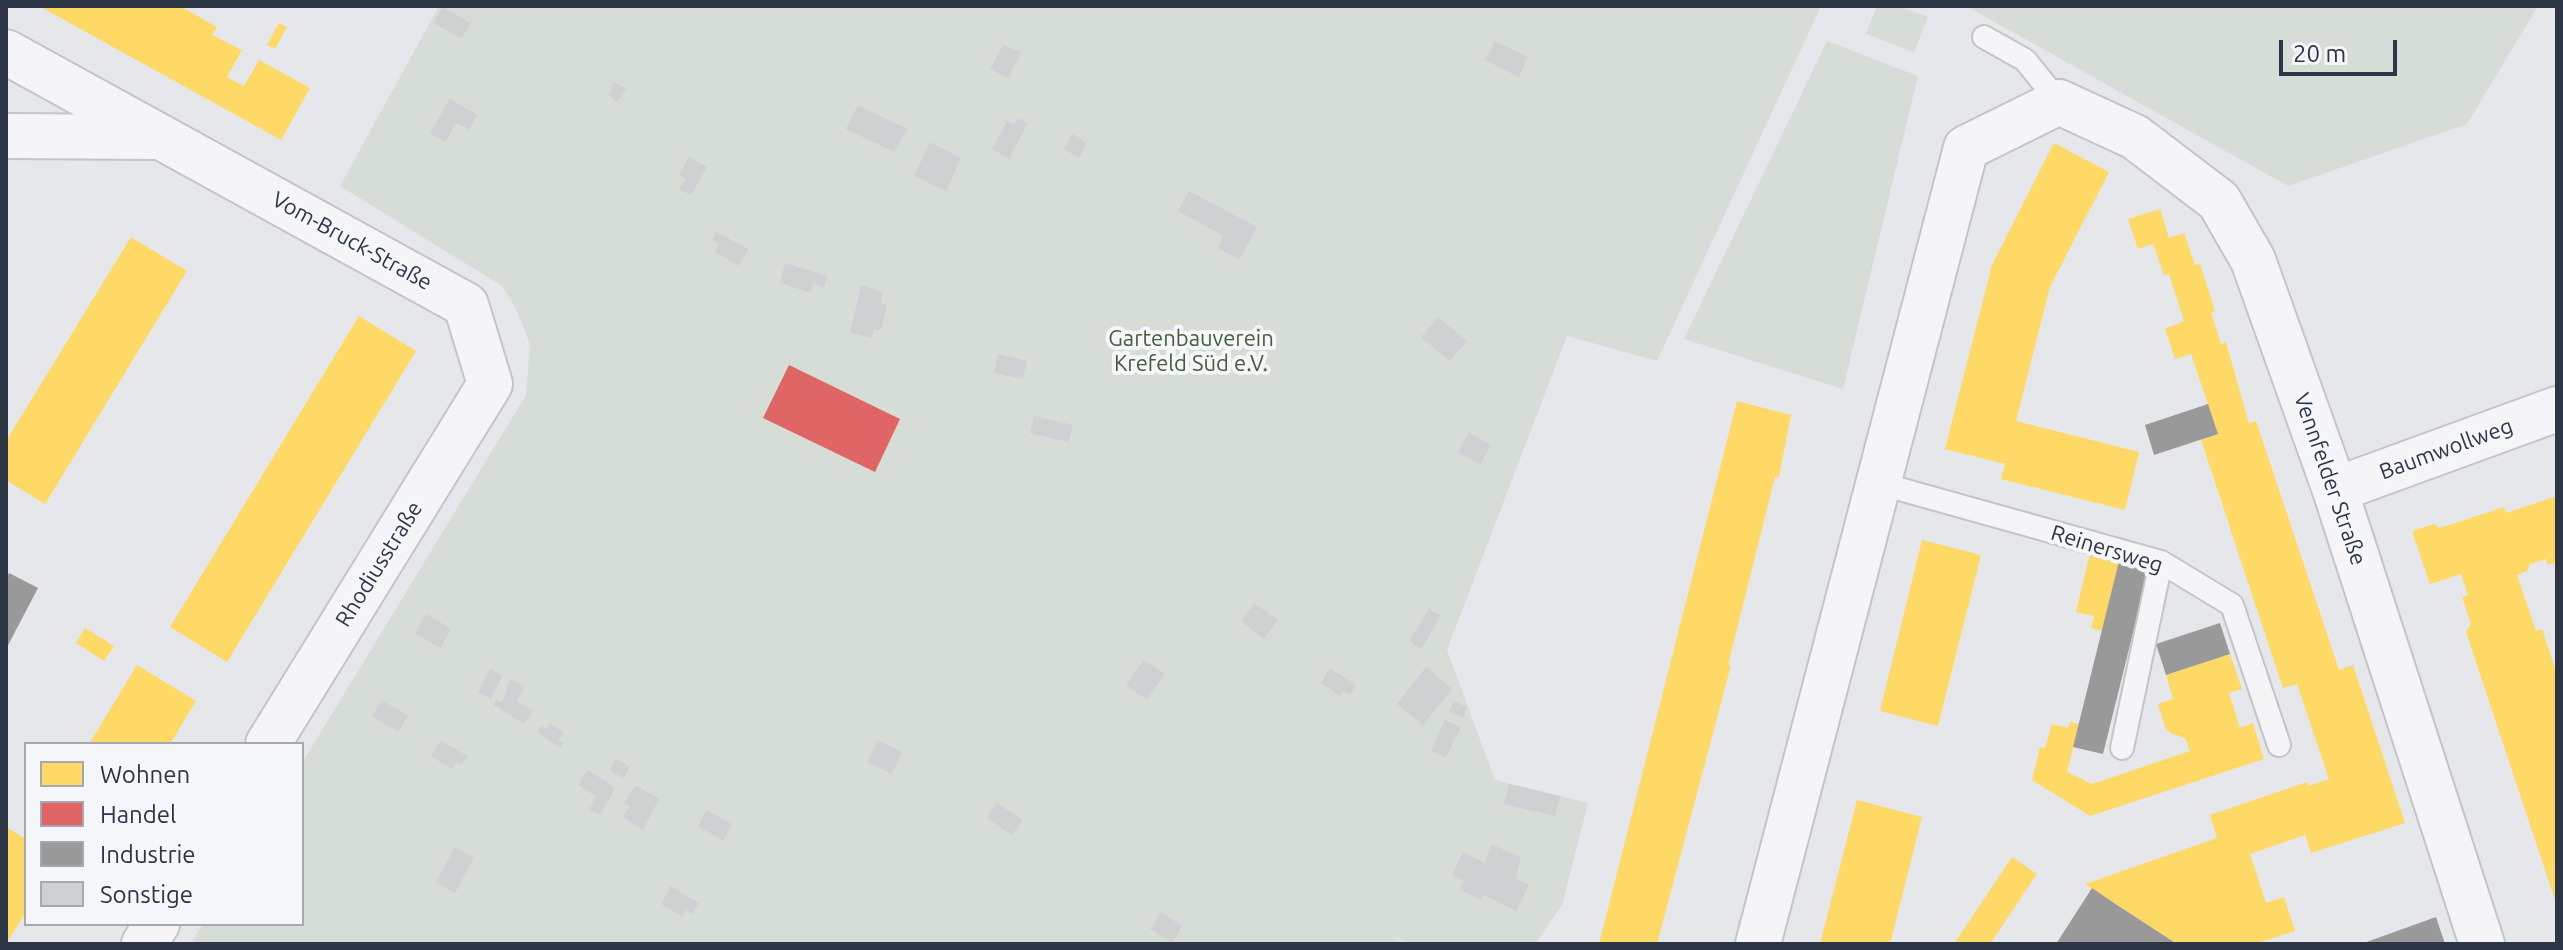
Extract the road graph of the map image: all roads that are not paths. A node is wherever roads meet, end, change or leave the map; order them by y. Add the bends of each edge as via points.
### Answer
1 (1984, 37) dead end
2 (6, 52) edge
3 (2059, 102) junction
4 (6, 136) edge
5 (165, 137) junction
6 (490, 384) joint
7 (2557, 409) edge
8 (1878, 483) junction
9 (2335, 490) junction
10 (2161, 562) junction
11 (269, 742) edge
12 (2279, 745) dead end
13 (2122, 748) dead end
14 (156, 926) edge
15 (144, 944) edge
16 (1758, 944) edge
17 (2482, 944) edge

1 - 3 lane via 2025,60
2 - 5 street, Vom-Bruck-Straße
3 - 8 street via 1966,148
3 - 9 street, Vennfelder Straße via 2135,137 2219,201 2253,260
4 - 5 street
5 - 6 street, Vom-Bruck-Straße via 466,305
6 - 11 street, Rhodiusstraße
7 - 9 street, Baumwollweg
8 - 10 lane, Reinersweg
8 - 16 street
9 - 17 street, Vennfelder Straße
10 - 12 lane, Reinersweg via 2232,605
10 - 13 lane
14 - 15 street

